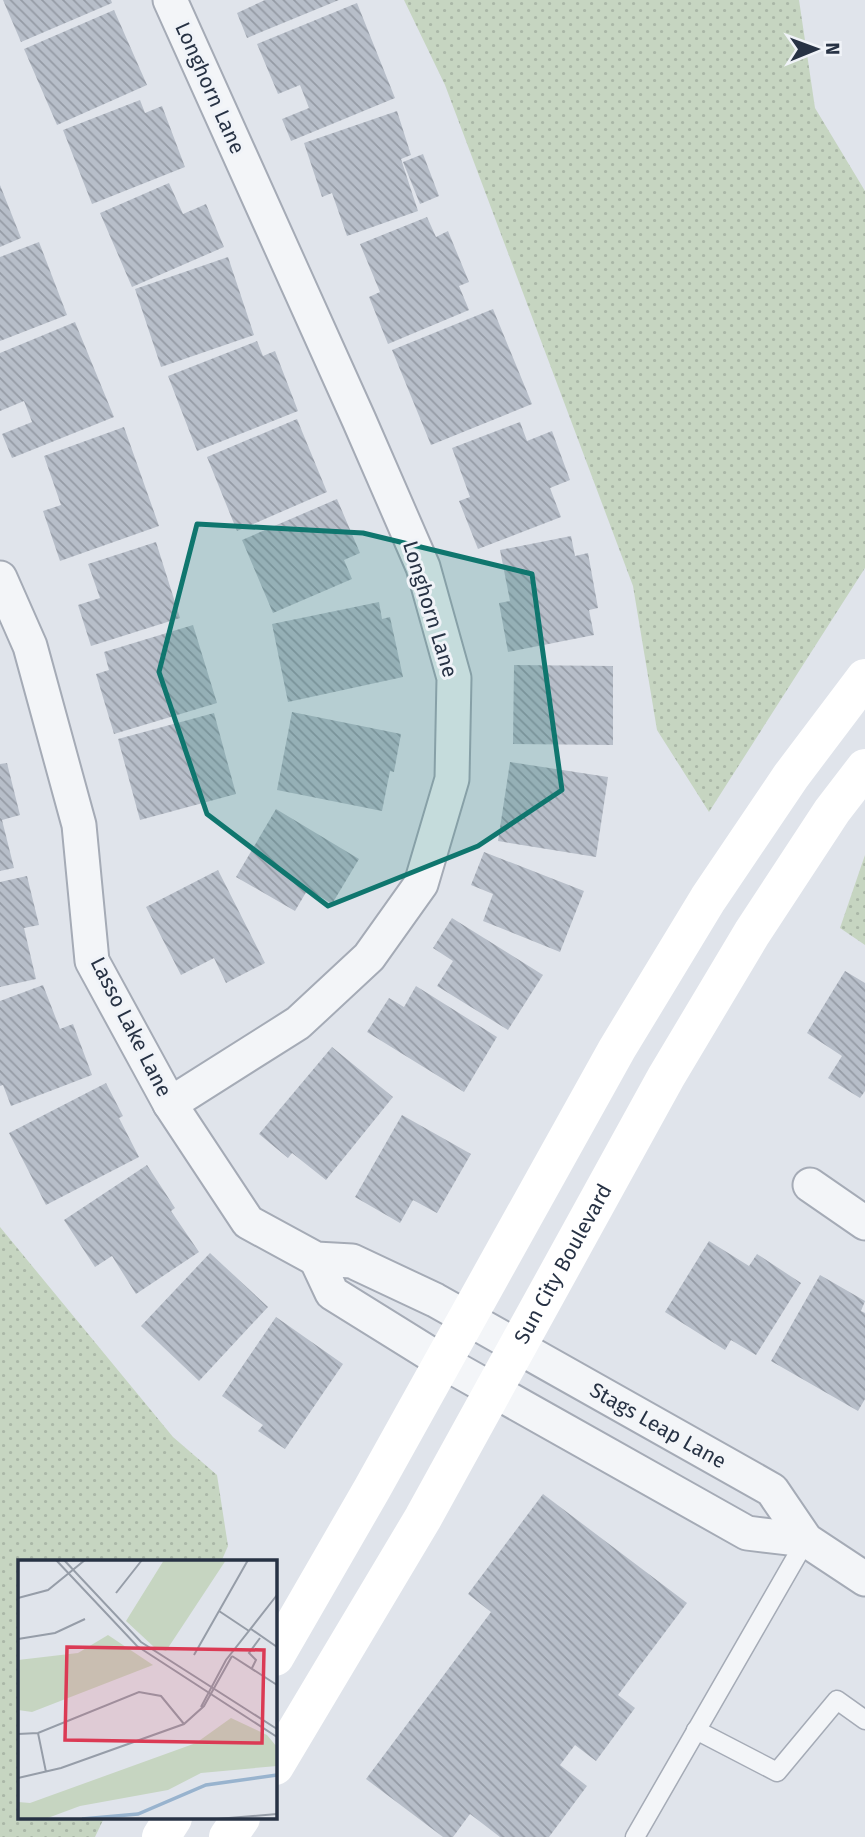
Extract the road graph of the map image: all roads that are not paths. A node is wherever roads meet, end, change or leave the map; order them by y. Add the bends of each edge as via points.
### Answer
1 (170, 0) edge
2 (0, 578) edge
3 (865, 678) edge
4 (865, 768) edge
5 (170, 1104) junction
6 (810, 1185) dead end
7 (865, 1223) edge
8 (316, 1259) junction
9 (493, 1333) junction
10 (468, 1376) junction
11 (806, 1540) junction
12 (865, 1579) edge
13 (276, 1656) edge
14 (865, 1720) edge
15 (696, 1730) junction
16 (276, 1764) edge
17 (172, 1820) edge
18 (240, 1820) edge
19 (161, 1837) edge
20 (228, 1837) edge
21 (635, 1837) edge

1 - 5 street, Longhorn Lane via 423,567 454,678 452,779 421,884 369,957 298,1023
2 - 5 street, Lasso Lake Lane via 30,646 79,825 92,961
3 - 9 street, Sun City Boulevard via 791,776 708,899 617,1049
4 - 9 street, Sun City Boulevard via 832,811 666,1077
5 - 8 street, Lasso Lake Lane via 248,1222
6 - 7 street
8 - 9 street, Lasso Lake Lane via 352,1261
8 - 10 street via 332,1293
9 - 10 street, Sun City Boulevard
9 - 10 street, Sun City Boulevard
9 - 11 street, Stags Leap Lane via 772,1490
10 - 11 street, Stags Leap Lane via 747,1533
10 - 13 street, Sun City Boulevard
10 - 16 street, Sun City Boulevard via 409,1542
11 - 12 street, Stags Leap Lane
11 - 15 lane
14 - 15 lane via 836,1700 777,1772
15 - 21 lane
17 - 19 street
18 - 20 street

